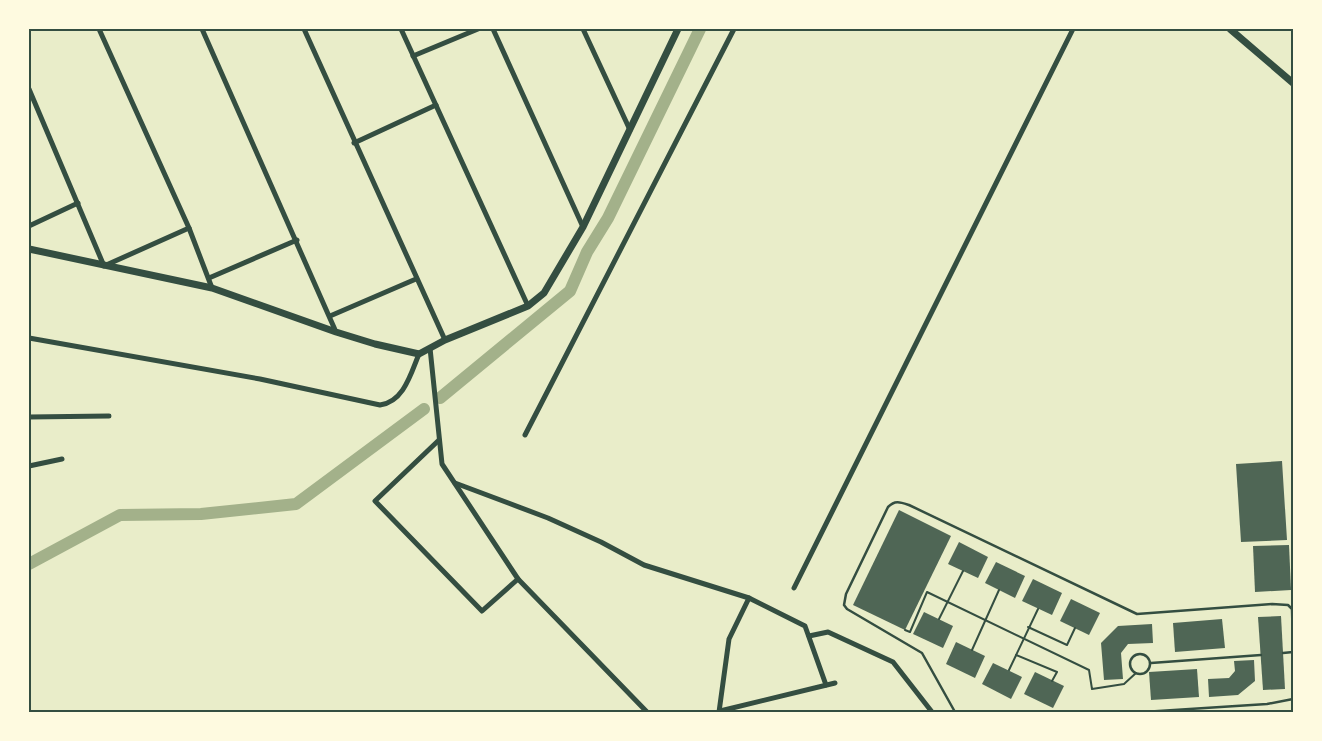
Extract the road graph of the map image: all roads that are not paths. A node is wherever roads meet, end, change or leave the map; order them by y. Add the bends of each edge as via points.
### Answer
1 (99, 29) edge
2 (202, 29) edge
3 (304, 29) edge
4 (401, 29) edge
5 (478, 29) edge
6 (493, 29) edge
7 (583, 29) edge
8 (734, 29) edge
9 (1074, 29) edge
10 (1230, 29) edge
11 (675, 30) edge
12 (413, 56) junction
13 (1293, 83) edge
14 (29, 89) edge
15 (436, 105) junction
16 (631, 130) junction
17 (354, 143) junction
18 (78, 203) junction
19 (29, 226) edge
20 (583, 227) junction
21 (189, 228) junction
22 (297, 240) junction
23 (29, 249) edge
24 (104, 266) junction
25 (210, 278) junction
26 (416, 279) junction
27 (212, 288) junction
28 (528, 306) junction
29 (330, 316) junction
30 (336, 332) junction
31 (29, 338) edge
32 (445, 340) junction
33 (430, 348) junction
34 (419, 354) junction
35 (29, 416) edge
36 (109, 416) dead end
37 (525, 435) dead end
38 (439, 440) junction
39 (62, 459) dead end
40 (29, 466) edge
41 (454, 483) junction
42 (518, 579) junction
43 (794, 588) dead end
44 (749, 598) junction
45 (809, 636) junction
46 (1293, 650) edge
47 (1283, 653) dead end
48 (1260, 655) dead end
49 (1151, 663) junction
50 (835, 683) dead end
51 (826, 685) junction
52 (1293, 699) edge
53 (647, 712) edge
54 (719, 712) edge
55 (932, 712) edge
56 (955, 712) edge
57 (1143, 712) edge

1 - 21 street
2 - 22 street
3 - 17 street
4 - 12 street
5 - 12 street
6 - 20 street
7 - 16 street
8 - 37 street
9 - 43 street
10 - 13 street
11 - 16 street
12 - 15 street
14 - 18 street
15 - 17 street
15 - 28 street
16 - 20 street
17 - 26 street
18 - 19 street
18 - 24 street
20 - 28 street via 550,286
21 - 24 street
21 - 25 street
22 - 25 street
22 - 29 street
23 - 24 street
24 - 27 street
25 - 27 street
26 - 29 street
26 - 32 street
27 - 30 street
28 - 32 street
29 - 30 street
30 - 34 street
31 - 34 street via 269,381 380,405 396,399 406,385
32 - 33 street
33 - 34 street
33 - 38 street
35 - 36 street
38 - 41 street via 442,464
38 - 42 street via 375,501 482,611
39 - 40 street
41 - 42 street
41 - 44 street via 548,518 644,565
42 - 53 street
44 - 45 street via 805,626
44 - 54 street via 729,639
45 - 51 street
45 - 55 street via 828,632 893,662
46 - 47 lane
46 - 56 lane via 1292,609 1288,605 1137,614 909,505 892,502 846,594 844,605 847,610 922,653
48 - 49 lane
49 - 49 lane via 1146,672 1136,673 1130,664 1134,656 1140,654 1146,655
50 - 51 street
51 - 54 street
52 - 57 lane via 1267,704

